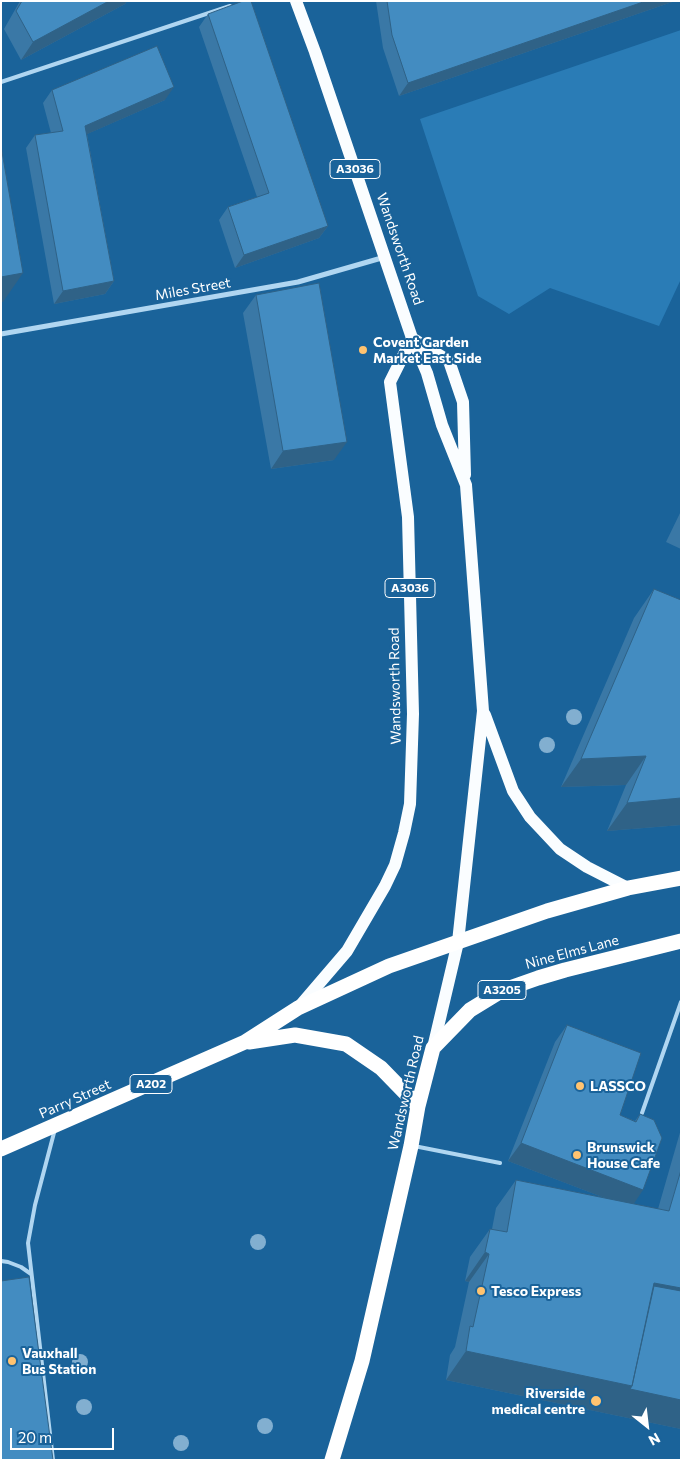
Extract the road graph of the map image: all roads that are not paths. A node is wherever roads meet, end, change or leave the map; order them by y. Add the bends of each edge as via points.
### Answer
1 (296, 1) edge
2 (235, 4) edge
3 (1, 82) edge
4 (386, 257) junction
5 (1, 334) edge
6 (412, 338) junction
7 (466, 485) junction
8 (483, 711) junction
9 (681, 878) edge
10 (628, 888) junction
11 (681, 941) edge
12 (458, 942) junction
13 (681, 1002) edge
14 (298, 1008) junction
15 (245, 1042) junction
16 (433, 1048) junction
17 (418, 1106) junction
18 (642, 1113) edge
19 (56, 1125) junction
20 (411, 1146) junction
21 (1, 1148) edge
22 (500, 1163) dead end
23 (1, 1261) edge
24 (31, 1274) junction
25 (53, 1460) edge
26 (332, 1460) edge

1 - 4 main road, Wandsworth Road / A3036
2 - 3 lane
4 - 5 street, Miles Street via 298,282
4 - 6 main road, Wandsworth Road / A3036
6 - 7 main road, Wandsworth Road / A3036
6 - 7 main road via 449,361 463,402
6 - 14 main road, Wandsworth Road / A3036 via 390,382 408,517 413,714 410,804 395,864 385,886 347,951
7 - 8 main road, Wandsworth Road / A3036
8 - 10 main road, Wandsworth Road / A3036 via 512,791 530,817 560,849 587,868
8 - 12 main road, Wandsworth Road / A3036
9 - 10 highway
10 - 12 highway via 547,911
11 - 16 highway, Nine Elms Lane / A3205 via 565,970 501,991 470,1010
12 - 14 highway, Parry Street / A202 via 389,966
12 - 16 main road, Wandsworth Road / A3036
13 - 18 lane
14 - 15 highway, Parry Street / A202
15 - 17 highway, Parry Street / A202 via 295,1035 346,1044 381,1068
15 - 19 highway, Parry Street / A202
16 - 17 highway, Wandsworth Road
17 - 20 highway, Wandsworth Road
19 - 21 highway, Parry Street / A202
19 - 24 lane via 34,1205 28,1243
20 - 22 lane
20 - 26 highway, Wandsworth Road via 362,1361
23 - 24 lane
24 - 25 lane

